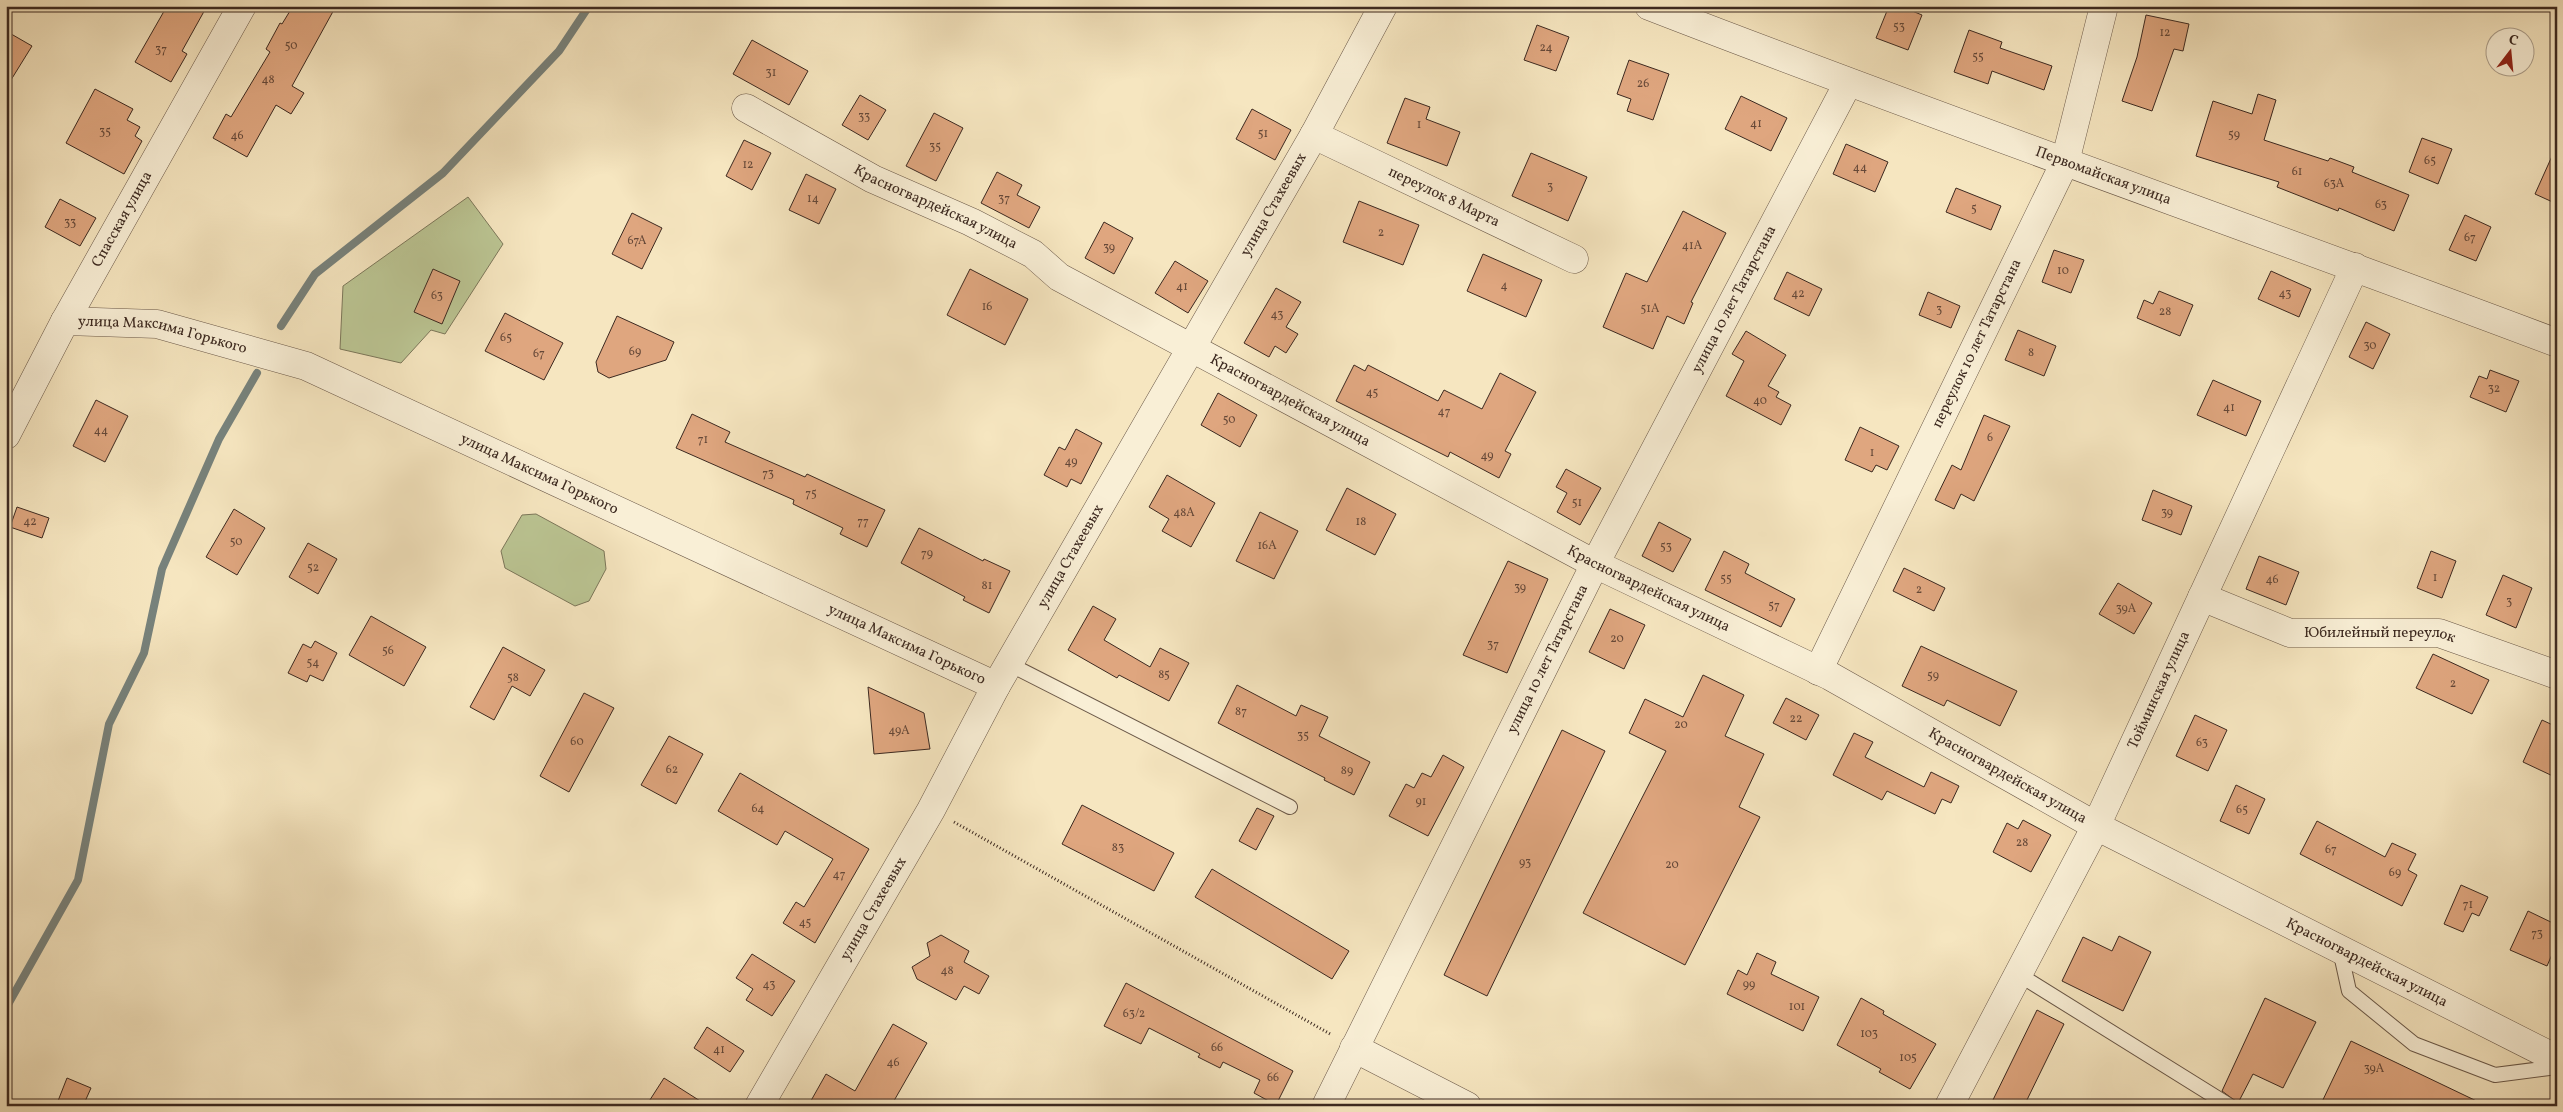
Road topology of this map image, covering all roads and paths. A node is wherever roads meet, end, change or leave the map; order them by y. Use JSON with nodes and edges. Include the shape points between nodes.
{"nodes":[{"id":1,"x":242,"y":6,"type":"edge"},
{"id":2,"x":1383,"y":6,"type":"edge"},
{"id":3,"x":1650,"y":6,"type":"edge"},
{"id":4,"x":2104,"y":6,"type":"edge"},
{"id":5,"x":1848,"y":83,"type":"junction"},
{"id":6,"x":746,"y":108,"type":"dead end"},
{"id":7,"x":1314,"y":135,"type":"junction"},
{"id":8,"x":2065,"y":162,"type":"junction"},
{"id":9,"x":1574,"y":259,"type":"dead end"},
{"id":10,"x":2356,"y":267,"type":"junction"},
{"id":11,"x":65,"y":321,"type":"junction"},
{"id":12,"x":2557,"y":343,"type":"edge"},
{"id":13,"x":1192,"y":349,"type":"junction"},
{"id":14,"x":6,"y":436,"type":"edge"},
{"id":15,"x":1595,"y":564,"type":"junction"},
{"id":16,"x":2202,"y":597,"type":"junction"},
{"id":17,"x":1818,"y":671,"type":"junction"},
{"id":18,"x":1003,"y":675,"type":"junction"},
{"id":19,"x":2557,"y":675,"type":"edge"},
{"id":20,"x":1290,"y":807,"type":"dead end"},
{"id":21,"x":931,"y":810,"type":"junction"},
{"id":22,"x":2096,"y":826,"type":"junction"},
{"id":23,"x":2340,"y":949,"type":"junction"},
{"id":24,"x":2018,"y":974,"type":"junction"},
{"id":25,"x":1354,"y":1048,"type":"junction"},
{"id":26,"x":2557,"y":1059,"type":"edge"},
{"id":27,"x":2557,"y":1067,"type":"edge"},
{"id":28,"x":759,"y":1106,"type":"edge"},
{"id":29,"x":1326,"y":1106,"type":"edge"},
{"id":30,"x":1467,"y":1106,"type":"edge"},
{"id":31,"x":1949,"y":1106,"type":"edge"},
{"id":32,"x":2230,"y":1106,"type":"edge"}],
"edges":[{"from":1,"to":11,"type":"street","name":"Спасская улица"},
{"from":2,"to":7,"type":"street","name":"улица Стахеевых"},
{"from":3,"to":5,"type":"street","name":"Первомайская улица"},
{"from":4,"to":8,"type":"street","name":"переулок 10 лет Татарстана"},
{"from":5,"to":8,"type":"street","name":"Первомайская улица"},
{"from":5,"to":15,"type":"street","name":"улица 10 лет Татарстана"},
{"from":6,"to":13,"type":"street","name":"Красногвардейская улица","via":[[873,179],[971,222],[1033,254],[1059,277]]},
{"from":7,"to":9,"type":"street","name":"переулок 8 Марта"},
{"from":7,"to":13,"type":"street","name":"улица Стахеевых"},
{"from":8,"to":10,"type":"street","name":"Первомайская улица"},
{"from":8,"to":17,"type":"street","name":"переулок 10 лет Татарстана"},
{"from":10,"to":12,"type":"street","name":"Первомайская улица"},
{"from":10,"to":16,"type":"street","name":"Тойминская улица"},
{"from":11,"to":14,"type":"street","name":"Спасская улица"},
{"from":11,"to":18,"type":"street","name":"улица Максима Горького","via":[[157,324],[306,366]]},
{"from":13,"to":15,"type":"street","name":"Красногвардейская улица"},
{"from":13,"to":18,"type":"street","name":"улица Стахеевых"},
{"from":15,"to":17,"type":"street","name":"Красногвардейская улица"},
{"from":15,"to":25,"type":"street","name":"улица 10 лет Татарстана"},
{"from":16,"to":19,"type":"street","name":"Юбилейный переулок","via":[[2290,633],[2439,633]]},
{"from":16,"to":22,"type":"street","name":"Тойминская улица"},
{"from":17,"to":22,"type":"street","name":"Красногвардейская улица"},
{"from":18,"to":20,"type":"lane"},
{"from":18,"to":21,"type":"street","name":"улица Стахеевых"},
{"from":21,"to":25,"type":"path"},
{"from":21,"to":28,"type":"street","name":"улица Стахеевых"},
{"from":22,"to":23,"type":"street","name":"Красногвардейская улица"},
{"from":22,"to":24,"type":"street","name":"Тойминская улица"},
{"from":23,"to":26,"type":"street","name":"Красногвардейская улица"},
{"from":23,"to":27,"type":"lane","via":[[2349,991],[2414,1044],[2495,1075]]},
{"from":24,"to":31,"type":"street","name":"Тойминская улица"},
{"from":24,"to":32,"type":"lane"},
{"from":25,"to":29,"type":"street","name":"улица 10 лет Татарстана"},
{"from":25,"to":30,"type":"street"}]}
